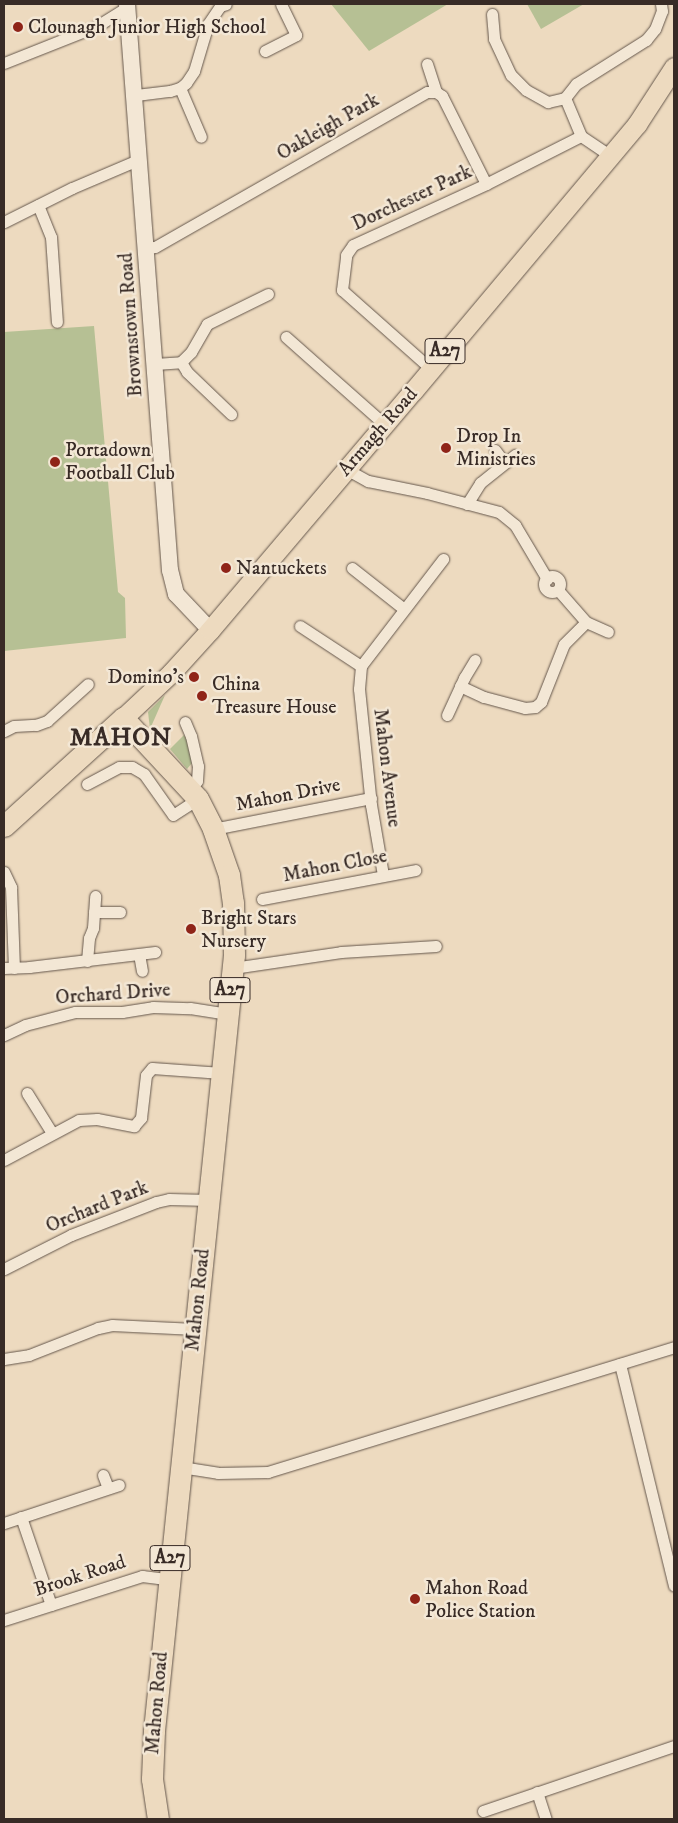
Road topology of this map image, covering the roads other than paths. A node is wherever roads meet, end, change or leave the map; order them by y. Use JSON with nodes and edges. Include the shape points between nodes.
{"nodes":[{"id":1,"x":226,"y":4,"type":"edge"},
{"id":2,"x":281,"y":4,"type":"edge"},
{"id":3,"x":661,"y":4,"type":"edge"},
{"id":4,"x":128,"y":5,"type":"edge"},
{"id":5,"x":492,"y":14,"type":"dead end"},
{"id":6,"x":265,"y":51,"type":"dead end"},
{"id":7,"x":4,"y":63,"type":"edge"},
{"id":8,"x":426,"y":64,"type":"dead end"},
{"id":9,"x":674,"y":67,"type":"edge"},
{"id":10,"x":180,"y":88,"type":"junction"},
{"id":11,"x":436,"y":92,"type":"junction"},
{"id":12,"x":136,"y":95,"type":"junction"},
{"id":13,"x":565,"y":98,"type":"junction"},
{"id":14,"x":581,"y":136,"type":"junction"},
{"id":15,"x":201,"y":137,"type":"dead end"},
{"id":16,"x":611,"y":156,"type":"junction"},
{"id":17,"x":140,"y":159,"type":"junction"},
{"id":18,"x":486,"y":184,"type":"junction"},
{"id":19,"x":38,"y":205,"type":"junction"},
{"id":20,"x":4,"y":222,"type":"edge"},
{"id":21,"x":146,"y":248,"type":"junction"},
{"id":22,"x":268,"y":294,"type":"dead end"},
{"id":23,"x":57,"y":322,"type":"dead end"},
{"id":24,"x":286,"y":338,"type":"dead end"},
{"id":25,"x":181,"y":362,"type":"junction"},
{"id":26,"x":155,"y":364,"type":"junction"},
{"id":27,"x":431,"y":369,"type":"junction"},
{"id":28,"x":231,"y":414,"type":"dead end"},
{"id":29,"x":384,"y":424,"type":"junction"},
{"id":30,"x":496,"y":450,"type":"dead end"},
{"id":31,"x":515,"y":455,"type":"dead end"},
{"id":32,"x":504,"y":462,"type":"junction"},
{"id":33,"x":346,"y":469,"type":"junction"},
{"id":34,"x":467,"y":504,"type":"junction"},
{"id":35,"x":443,"y":559,"type":"dead end"},
{"id":36,"x":352,"y":568,"type":"dead end"},
{"id":37,"x":404,"y":609,"type":"junction"},
{"id":38,"x":586,"y":622,"type":"junction"},
{"id":39,"x":300,"y":626,"type":"dead end"},
{"id":40,"x":210,"y":630,"type":"junction"},
{"id":41,"x":608,"y":632,"type":"dead end"},
{"id":42,"x":476,"y":660,"type":"dead end"},
{"id":43,"x":361,"y":666,"type":"junction"},
{"id":44,"x":88,"y":684,"type":"dead end"},
{"id":45,"x":460,"y":686,"type":"junction"},
{"id":46,"x":447,"y":715,"type":"dead end"},
{"id":47,"x":123,"y":718,"type":"junction"},
{"id":48,"x":186,"y":722,"type":"dead end"},
{"id":49,"x":4,"y":731,"type":"edge"},
{"id":50,"x":87,"y":784,"type":"dead end"},
{"id":51,"x":194,"y":794,"type":"junction"},
{"id":52,"x":371,"y":798,"type":"junction"},
{"id":53,"x":4,"y":826,"type":"edge"},
{"id":54,"x":213,"y":829,"type":"junction"},
{"id":55,"x":415,"y":870,"type":"dead end"},
{"id":56,"x":4,"y":872,"type":"edge"},
{"id":57,"x":383,"y":875,"type":"junction"},
{"id":58,"x":95,"y":896,"type":"dead end"},
{"id":59,"x":262,"y":899,"type":"dead end"},
{"id":60,"x":94,"y":912,"type":"junction"},
{"id":61,"x":120,"y":912,"type":"dead end"},
{"id":62,"x":436,"y":946,"type":"dead end"},
{"id":63,"x":155,"y":952,"type":"dead end"},
{"id":64,"x":139,"y":954,"type":"junction"},
{"id":65,"x":87,"y":961,"type":"junction"},
{"id":66,"x":9,"y":968,"type":"edge"},
{"id":67,"x":233,"y":968,"type":"junction"},
{"id":68,"x":142,"y":971,"type":"dead end"},
{"id":69,"x":227,"y":1014,"type":"junction"},
{"id":70,"x":4,"y":1035,"type":"edge"},
{"id":71,"x":222,"y":1073,"type":"junction"},
{"id":72,"x":27,"y":1093,"type":"dead end"},
{"id":73,"x":52,"y":1133,"type":"junction"},
{"id":74,"x":4,"y":1160,"type":"edge"},
{"id":75,"x":208,"y":1200,"type":"junction"},
{"id":76,"x":4,"y":1268,"type":"edge"},
{"id":77,"x":195,"y":1329,"type":"junction"},
{"id":78,"x":674,"y":1346,"type":"edge"},
{"id":79,"x":4,"y":1359,"type":"edge"},
{"id":80,"x":620,"y":1364,"type":"junction"},
{"id":81,"x":181,"y":1467,"type":"junction"},
{"id":82,"x":103,"y":1476,"type":"dead end"},
{"id":83,"x":21,"y":1518,"type":"junction"},
{"id":84,"x":4,"y":1523,"type":"edge"},
{"id":85,"x":168,"y":1579,"type":"junction"},
{"id":86,"x":674,"y":1585,"type":"edge"},
{"id":87,"x":51,"y":1605,"type":"junction"},
{"id":88,"x":4,"y":1620,"type":"edge"},
{"id":89,"x":674,"y":1746,"type":"edge"},
{"id":90,"x":537,"y":1792,"type":"junction"},
{"id":91,"x":483,"y":1811,"type":"dead end"},
{"id":92,"x":158,"y":1819,"type":"edge"},
{"id":93,"x":546,"y":1819,"type":"edge"}],
"edges":[{"from":1,"to":10,"type":"street","via":[[220,6],[208,24],[194,71]]},
{"from":2,"to":6,"type":"street","via":[[296,35]]},
{"from":3,"to":13,"type":"street","via":[[662,11],[646,40],[576,84]]},
{"from":4,"to":7,"type":"street","via":[[97,26]]},
{"from":4,"to":12,"type":"main road","name":"Brownstown Road"},
{"from":5,"to":13,"type":"street","via":[[494,39],[511,74],[526,90],[548,102]]},
{"from":8,"to":11,"type":"street"},
{"from":9,"to":16,"type":"main road","name":"Armagh Road","number":"A27","via":[[637,124]]},
{"from":10,"to":12,"type":"street"},
{"from":10,"to":15,"type":"street"},
{"from":11,"to":18,"type":"street","via":[[442,96]]},
{"from":11,"to":21,"type":"street","name":"Oakleigh Park","via":[[427,92],[155,247]]},
{"from":12,"to":17,"type":"main road","name":"Brownstown Road"},
{"from":13,"to":14,"type":"street"},
{"from":14,"to":16,"type":"street"},
{"from":14,"to":18,"type":"street","name":"Dorchester Park"},
{"from":16,"to":27,"type":"main road","name":"Armagh Road","number":"A27"},
{"from":17,"to":19,"type":"street"},
{"from":17,"to":21,"type":"main road","name":"Brownstown Road"},
{"from":18,"to":27,"type":"street","name":"Dorchester Park","via":[[353,246],[346,255],[342,290]]},
{"from":19,"to":20,"type":"street"},
{"from":19,"to":23,"type":"street","via":[[51,237]]},
{"from":21,"to":26,"type":"main road","name":"Brownstown Road"},
{"from":22,"to":25,"type":"street","via":[[206,324],[191,352]]},
{"from":24,"to":29,"type":"street"},
{"from":25,"to":26,"type":"street"},
{"from":25,"to":28,"type":"street","via":[[187,372]]},
{"from":26,"to":40,"type":"main road","name":"Brownstown Road","via":[[174,591]]},
{"from":27,"to":29,"type":"main road","name":"Armagh Road","number":"A27"},
{"from":29,"to":33,"type":"main road","name":"Armagh Road","number":"A27"},
{"from":30,"to":32,"type":"street"},
{"from":31,"to":32,"type":"street"},
{"from":32,"to":34,"type":"street","via":[[496,473],[480,484]]},
{"from":33,"to":34,"type":"street","via":[[368,481]]},
{"from":33,"to":40,"type":"main road","name":"Armagh Road","number":"A27"},
{"from":34,"to":38,"type":"street","via":[[499,512],[509,519],[547,579],[547,590],[558,590]]},
{"from":35,"to":37,"type":"street"},
{"from":36,"to":37,"type":"street"},
{"from":37,"to":43,"type":"street"},
{"from":38,"to":41,"type":"street"},
{"from":38,"to":45,"type":"street","via":[[564,644],[541,702],[535,707],[526,708],[484,697]]},
{"from":39,"to":43,"type":"street"},
{"from":40,"to":47,"type":"main road","number":"A27"},
{"from":42,"to":45,"type":"street"},
{"from":43,"to":52,"type":"street","name":"Mahon Avenue","via":[[359,689]]},
{"from":44,"to":49,"type":"street","via":[[47,721],[14,726]]},
{"from":45,"to":46,"type":"street"},
{"from":47,"to":51,"type":"highway","name":"Mahon Road","number":"A27"},
{"from":47,"to":53,"type":"highway","number":"A27"},
{"from":48,"to":51,"type":"street","via":[[198,766]]},
{"from":50,"to":51,"type":"street","via":[[119,767],[132,767],[144,774],[173,815]]},
{"from":51,"to":54,"type":"highway","name":"Mahon Road","number":"A27"},
{"from":52,"to":54,"type":"street","name":"Mahon Drive"},
{"from":52,"to":57,"type":"street","name":"Mahon Avenue"},
{"from":54,"to":67,"type":"highway","name":"Mahon Road","number":"A27","via":[[229,875]]},
{"from":55,"to":57,"type":"street","name":"Mahon Close"},
{"from":56,"to":66,"type":"street","via":[[11,887]]},
{"from":57,"to":59,"type":"street","name":"Mahon Close"},
{"from":58,"to":60,"type":"street"},
{"from":60,"to":61,"type":"street"},
{"from":60,"to":65,"type":"street"},
{"from":62,"to":67,"type":"street","via":[[341,952]]},
{"from":63,"to":64,"type":"street"},
{"from":64,"to":65,"type":"street"},
{"from":64,"to":68,"type":"street"},
{"from":65,"to":66,"type":"street"},
{"from":67,"to":69,"type":"highway","name":"Mahon Road","number":"A27"},
{"from":69,"to":70,"type":"street","name":"Orchard Drive","via":[[190,1008],[75,1012],[25,1025]]},
{"from":69,"to":71,"type":"highway","name":"Mahon Road","number":"A27"},
{"from":71,"to":73,"type":"street","via":[[152,1068],[146,1075],[141,1118],[134,1126],[88,1119]]},
{"from":71,"to":75,"type":"highway","name":"Mahon Road","number":"A27"},
{"from":72,"to":73,"type":"street"},
{"from":73,"to":74,"type":"street"},
{"from":75,"to":76,"type":"street","name":"Orchard Park","via":[[156,1202],[71,1235]]},
{"from":75,"to":77,"type":"highway","name":"Mahon Road","number":"A27"},
{"from":77,"to":79,"type":"street","via":[[112,1325],[29,1355]]},
{"from":77,"to":81,"type":"highway","name":"Mahon Road","number":"A27"},
{"from":78,"to":80,"type":"street"},
{"from":80,"to":81,"type":"street","via":[[268,1472],[218,1473]]},
{"from":80,"to":86,"type":"street"},
{"from":81,"to":85,"type":"highway","name":"Mahon Road","number":"A27"},
{"from":82,"to":83,"type":"street","via":[[113,1486]]},
{"from":83,"to":84,"type":"street"},
{"from":83,"to":87,"type":"street"},
{"from":85,"to":87,"type":"street","name":"Brook Road","via":[[142,1576]]},
{"from":85,"to":92,"type":"highway","name":"Mahon Road","number":"A27","via":[[152,1756]]},
{"from":87,"to":88,"type":"street","name":"Brook Road"},
{"from":89,"to":90,"type":"street"},
{"from":90,"to":91,"type":"street"},
{"from":90,"to":93,"type":"street"}]}
